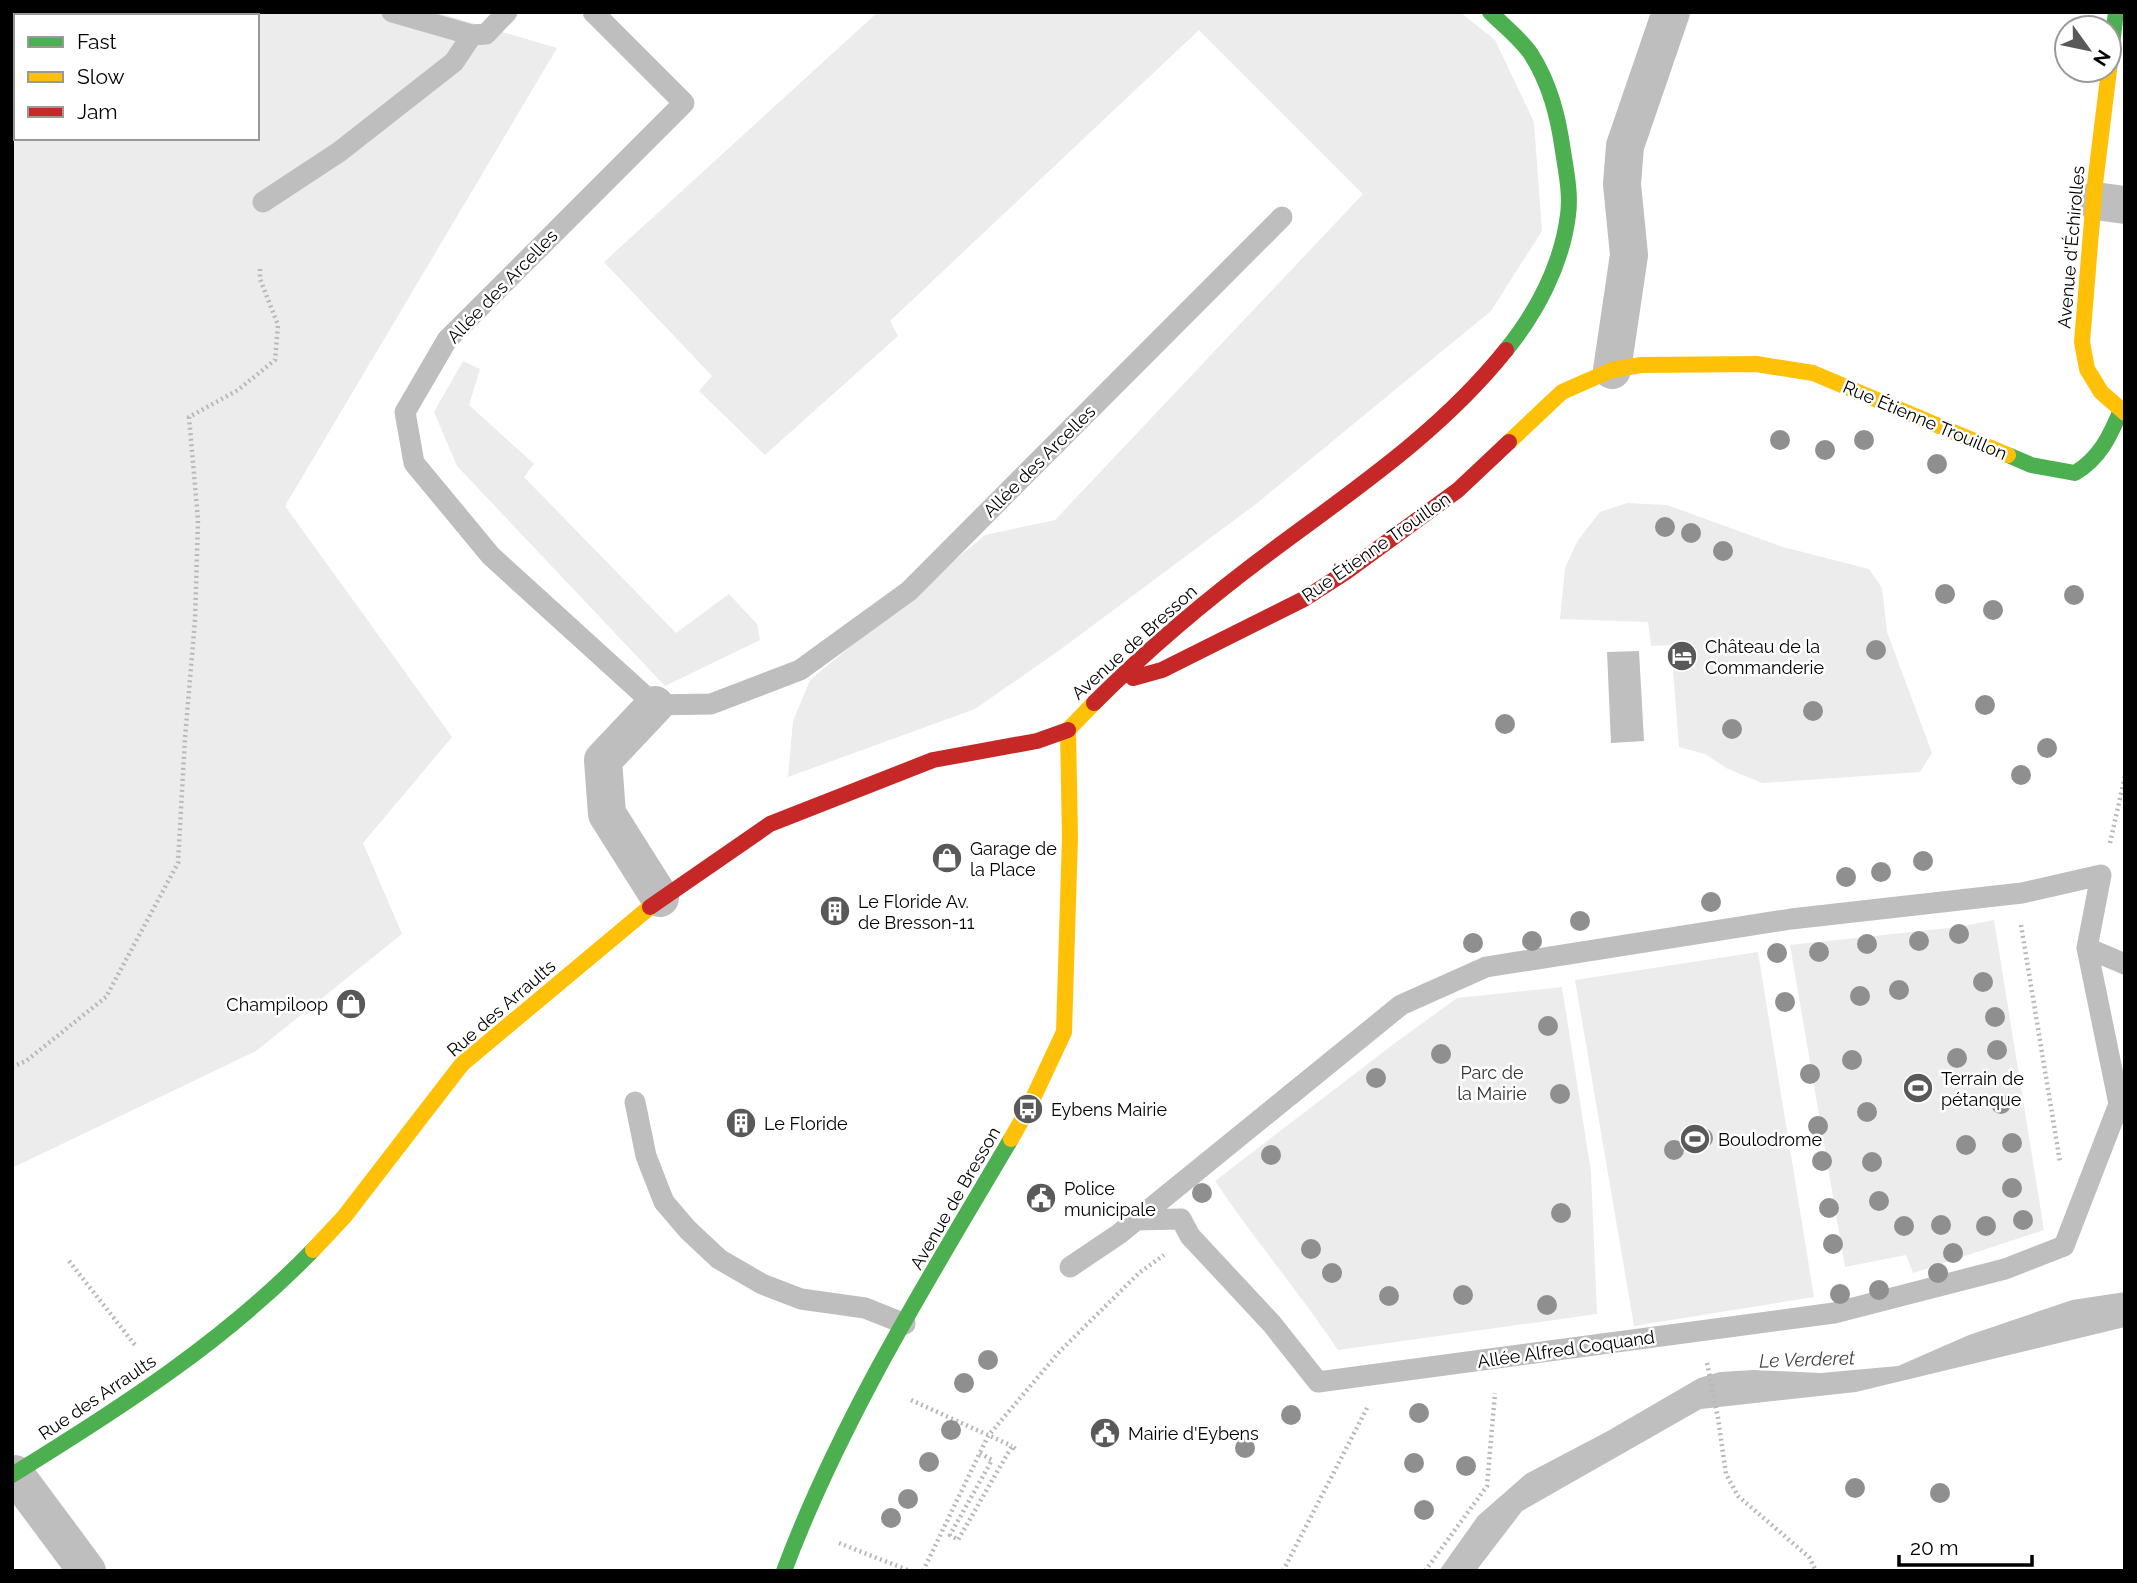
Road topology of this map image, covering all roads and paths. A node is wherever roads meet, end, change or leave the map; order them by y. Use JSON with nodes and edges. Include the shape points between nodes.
{"nodes":[{"id":1,"x":392,"y":12,"type":"edge"},
{"id":2,"x":507,"y":12,"type":"edge"},
{"id":3,"x":593,"y":12,"type":"edge"},
{"id":4,"x":1490,"y":12,"type":"edge"},
{"id":5,"x":1671,"y":12,"type":"edge"},
{"id":6,"x":472,"y":35,"type":"junction"},
{"id":7,"x":2109,"y":84,"type":"edge"},
{"id":8,"x":263,"y":202,"type":"dead end"},
{"id":9,"x":2110,"y":203,"type":"edge"},
{"id":10,"x":1282,"y":217,"type":"dead end"},
{"id":11,"x":260,"y":268,"type":"dead end"},
{"id":12,"x":1612,"y":370,"type":"junction"},
{"id":13,"x":2123,"y":412,"type":"edge"},
{"id":14,"x":1114,"y":682,"type":"junction"},
{"id":15,"x":655,"y":705,"type":"junction"},
{"id":16,"x":1068,"y":730,"type":"junction"},
{"id":17,"x":2125,"y":776,"type":"edge"},
{"id":18,"x":2122,"y":802,"type":"edge"},
{"id":19,"x":2101,"y":875,"type":"junction"},
{"id":20,"x":660,"y":898,"type":"junction"},
{"id":21,"x":2019,"y":915,"type":"dead end"},
{"id":22,"x":2087,"y":948,"type":"junction"},
{"id":23,"x":2125,"y":964,"type":"edge"},
{"id":24,"x":12,"y":1067,"type":"edge"},
{"id":25,"x":635,"y":1102,"type":"dead end"},
{"id":26,"x":2122,"y":1104,"type":"edge"},
{"id":27,"x":2060,"y":1163,"type":"dead end"},
{"id":28,"x":1135,"y":1220,"type":"junction"},
{"id":29,"x":1190,"y":1236,"type":"junction"},
{"id":30,"x":69,"y":1261,"type":"dead end"},
{"id":31,"x":1070,"y":1267,"type":"dead end"},
{"id":32,"x":905,"y":1324,"type":"junction"},
{"id":33,"x":1546,"y":1352,"type":"junction"},
{"id":34,"x":1709,"y":1370,"type":"dead end"},
{"id":35,"x":1385,"y":1373,"type":"junction"},
{"id":36,"x":159,"y":1380,"type":"junction"},
{"id":37,"x":872,"y":1382,"type":"junction"},
{"id":38,"x":988,"y":1436,"type":"junction"},
{"id":39,"x":1012,"y":1446,"type":"junction"},
{"id":40,"x":1018,"y":1451,"type":"dead end"},
{"id":41,"x":980,"y":1453,"type":"junction"},
{"id":42,"x":14,"y":1474,"type":"edge"},
{"id":43,"x":798,"y":1529,"type":"junction"},
{"id":44,"x":88,"y":1571,"type":"edge"},
{"id":45,"x":784,"y":1571,"type":"edge"},
{"id":46,"x":910,"y":1571,"type":"edge"},
{"id":47,"x":923,"y":1571,"type":"edge"},
{"id":48,"x":1283,"y":1571,"type":"edge"},
{"id":49,"x":1425,"y":1571,"type":"edge"},
{"id":50,"x":1816,"y":1571,"type":"edge"}],
"edges":[{"from":1,"to":6,"type":"lane"},
{"from":2,"to":6,"type":"lane","via":[[486,34]]},
{"from":3,"to":15,"type":"lane","name":"Allée des Arcelles","via":[[684,103],[447,340],[405,412],[414,463],[491,556]]},
{"from":4,"to":14,"type":"street","name":"Avenue de Bresson","via":[[1530,52],[1556,112],[1564,165],[1568,215],[1557,261],[1530,321],[1463,401],[1226,585]]},
{"from":5,"to":12,"type":"street","via":[[1625,146],[1622,184],[1629,255]]},
{"from":6,"to":8,"type":"lane","via":[[454,62],[339,152]]},
{"from":7,"to":9,"type":"street","name":"Avenue d'Échirolles"},
{"from":9,"to":13,"type":"street","name":"Avenue d'Échirolles","via":[[2082,342],[2087,369],[2101,392]]},
{"from":10,"to":15,"type":"lane","name":"Allée des Arcelles","via":[[909,592],[800,670],[712,704]]},
{"from":11,"to":24,"type":"path","via":[[278,325],[275,360],[238,390],[189,417],[198,520],[178,863],[106,996],[26,1061]]},
{"from":12,"to":13,"type":"street","name":"Rue Étienne Trouillon","via":[[1641,365],[1756,364],[1813,373],[2031,465],[2076,473],[2092,463]]},
{"from":12,"to":14,"type":"street","name":"Rue Étienne Trouillon","via":[[1562,392],[1458,490],[1304,599],[1162,670]]},
{"from":14,"to":16,"type":"street","name":"Avenue de Bresson"},
{"from":15,"to":20,"type":"street","via":[[603,760],[607,814]]},
{"from":16,"to":20,"type":"street","name":"Rue des Arraults","via":[[1037,741],[933,760],[770,824]]},
{"from":16,"to":32,"type":"street","name":"Avenue de Bresson","via":[[1065,1031],[1028,1109]]},
{"from":17,"to":18,"type":"path"},
{"from":18,"to":19,"type":"path"},
{"from":19,"to":22,"type":"lane"},
{"from":19,"to":28,"type":"lane","via":[[2022,893],[1791,919],[1486,967],[1401,1005]]},
{"from":20,"to":36,"type":"street","name":"Rue des Arraults","via":[[462,1064],[344,1217],[301,1262],[211,1342]]},
{"from":21,"to":27,"type":"path"},
{"from":22,"to":23,"type":"lane"},
{"from":22,"to":26,"type":"lane"},
{"from":25,"to":32,"type":"lane","via":[[646,1156],[664,1202],[719,1259],[762,1284],[801,1299],[865,1308]]},
{"from":26,"to":33,"type":"lane","name":"Allée Alfred Coquand","via":[[2064,1246],[2005,1269],[1834,1312]]},
{"from":28,"to":29,"type":"lane","name":"Allée Alfred Coquand","via":[[1181,1219]]},
{"from":28,"to":31,"type":"lane"},
{"from":29,"to":35,"type":"lane","name":"Allée Alfred Coquand","via":[[1272,1324],[1318,1382]]},
{"from":29,"to":38,"type":"path","via":[[1139,1273],[1085,1326]]},
{"from":30,"to":36,"type":"path"},
{"from":32,"to":37,"type":"street","name":"Avenue de Bresson"},
{"from":33,"to":35,"type":"lane","name":"Allée Alfred Coquand"},
{"from":33,"to":49,"type":"path","via":[[1495,1392],[1487,1486]]},
{"from":34,"to":50,"type":"path","via":[[1726,1474],[1738,1496],[1809,1557]]},
{"from":35,"to":48,"type":"path"},
{"from":36,"to":42,"type":"street","name":"Rue des Arraults"},
{"from":37,"to":38,"type":"path"},
{"from":37,"to":43,"type":"street","name":"Avenue de Bresson"},
{"from":38,"to":39,"type":"path"},
{"from":38,"to":41,"type":"path"},
{"from":39,"to":40,"type":"path"},
{"from":39,"to":41,"type":"path","via":[[958,1540],[950,1535],[992,1460]]},
{"from":41,"to":47,"type":"path"},
{"from":42,"to":44,"type":"street"},
{"from":43,"to":45,"type":"street","name":"Avenue de Bresson"},
{"from":43,"to":46,"type":"path"}]}
